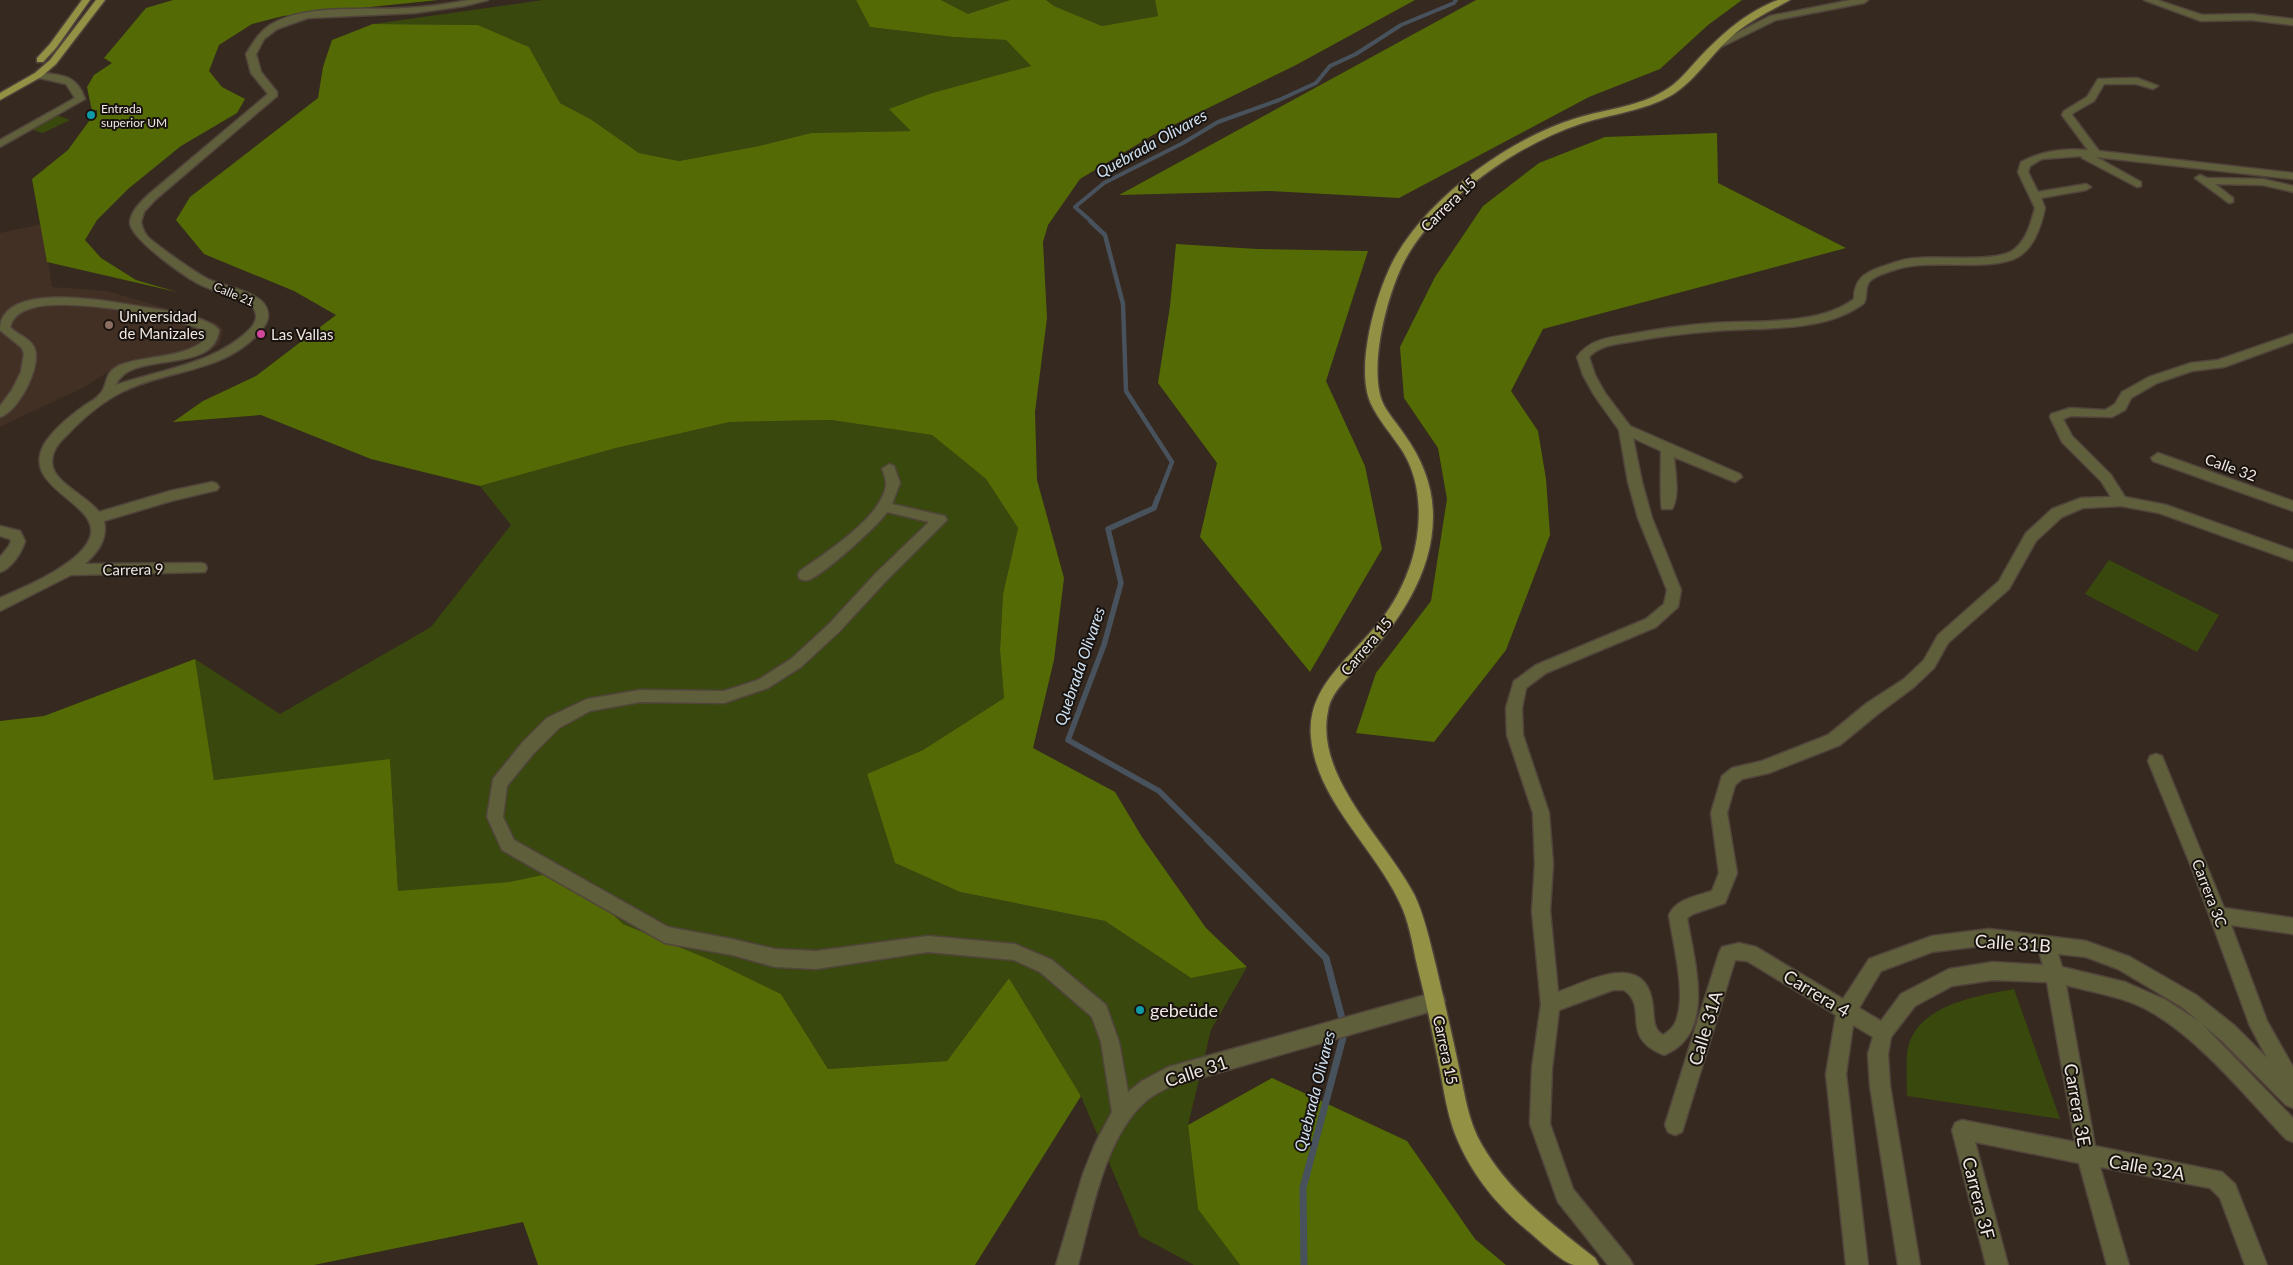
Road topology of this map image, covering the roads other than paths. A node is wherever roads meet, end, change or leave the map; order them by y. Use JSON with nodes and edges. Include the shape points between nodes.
{"nodes":[{"id":1,"x":86,"y":0,"type":"edge"},
{"id":2,"x":102,"y":0,"type":"edge"},
{"id":3,"x":484,"y":0,"type":"edge"},
{"id":4,"x":1786,"y":0,"type":"edge"},
{"id":5,"x":1864,"y":0,"type":"edge"},
{"id":6,"x":2148,"y":0,"type":"edge"},
{"id":7,"x":2293,"y":22,"type":"edge"},
{"id":8,"x":1716,"y":46,"type":"junction"},
{"id":9,"x":38,"y":75,"type":"junction"},
{"id":10,"x":2153,"y":86,"type":"dead end"},
{"id":11,"x":0,"y":88,"type":"edge"},
{"id":12,"x":0,"y":97,"type":"edge"},
{"id":13,"x":0,"y":144,"type":"edge"},
{"id":14,"x":2077,"y":152,"type":"junction"},
{"id":15,"x":2096,"y":154,"type":"junction"},
{"id":16,"x":2183,"y":162,"type":"junction"},
{"id":17,"x":2293,"y":176,"type":"edge"},
{"id":18,"x":2203,"y":181,"type":"junction"},
{"id":19,"x":2137,"y":184,"type":"dead end"},
{"id":20,"x":2086,"y":187,"type":"dead end"},
{"id":21,"x":2293,"y":189,"type":"edge"},
{"id":22,"x":2035,"y":196,"type":"junction"},
{"id":23,"x":2229,"y":200,"type":"dead end"},
{"id":24,"x":2293,"y":338,"type":"edge"},
{"id":25,"x":106,"y":397,"type":"junction"},
{"id":26,"x":0,"y":413,"type":"edge"},
{"id":27,"x":1625,"y":428,"type":"junction"},
{"id":28,"x":1667,"y":449,"type":"junction"},
{"id":29,"x":2158,"y":458,"type":"dead end"},
{"id":30,"x":889,"y":469,"type":"dead end"},
{"id":31,"x":1735,"y":477,"type":"dead end"},
{"id":32,"x":212,"y":487,"type":"dead end"},
{"id":33,"x":2121,"y":501,"type":"junction"},
{"id":34,"x":1667,"y":506,"type":"dead end"},
{"id":35,"x":2293,"y":506,"type":"edge"},
{"id":36,"x":885,"y":507,"type":"junction"},
{"id":37,"x":97,"y":518,"type":"junction"},
{"id":38,"x":0,"y":531,"type":"edge"},
{"id":39,"x":2293,"y":556,"type":"edge"},
{"id":40,"x":0,"y":567,"type":"edge"},
{"id":41,"x":200,"y":568,"type":"dead end"},
{"id":42,"x":67,"y":570,"type":"junction"},
{"id":43,"x":805,"y":575,"type":"dead end"},
{"id":44,"x":0,"y":604,"type":"edge"},
{"id":45,"x":2156,"y":761,"type":"dead end"},
{"id":46,"x":2218,"y":915,"type":"junction"},
{"id":47,"x":2293,"y":926,"type":"edge"},
{"id":48,"x":2046,"y":944,"type":"junction"},
{"id":49,"x":1750,"y":953,"type":"joint"},
{"id":50,"x":2055,"y":974,"type":"junction"},
{"id":51,"x":1436,"y":1001,"type":"junction"},
{"id":52,"x":1550,"y":1004,"type":"junction"},
{"id":53,"x":1846,"y":1011,"type":"junction"},
{"id":54,"x":2259,"y":1026,"type":"junction"},
{"id":55,"x":1883,"y":1033,"type":"junction"},
{"id":56,"x":2228,"y":1033,"type":"junction"},
{"id":57,"x":2293,"y":1086,"type":"edge"},
{"id":58,"x":2293,"y":1098,"type":"edge"},
{"id":59,"x":1122,"y":1114,"type":"junction"},
{"id":60,"x":1674,"y":1125,"type":"dead end"},
{"id":61,"x":1962,"y":1130,"type":"joint"},
{"id":62,"x":2293,"y":1132,"type":"edge"},
{"id":63,"x":2087,"y":1156,"type":"junction"},
{"id":64,"x":1067,"y":1265,"type":"edge"},
{"id":65,"x":1588,"y":1265,"type":"edge"},
{"id":66,"x":1622,"y":1265,"type":"edge"},
{"id":67,"x":1858,"y":1265,"type":"edge"},
{"id":68,"x":1909,"y":1265,"type":"edge"},
{"id":69,"x":1997,"y":1265,"type":"edge"},
{"id":70,"x":2118,"y":1265,"type":"edge"},
{"id":71,"x":2256,"y":1265,"type":"edge"}],
"edges":[{"from":1,"to":11,"type":"main road","via":[[42,59]]},
{"from":2,"to":9,"type":"main road","via":[[68,45]]},
{"from":3,"to":25,"type":"street","name":"Calle 21","via":[[405,11],[316,15],[292,20],[261,37],[251,54],[256,72],[274,94],[152,196],[135,223],[137,232],[145,240],[202,280],[259,303],[261,323],[251,336],[229,352],[131,384]]},
{"from":4,"to":8,"type":"main road","name":"Carrera 15","via":[[1753,13]]},
{"from":5,"to":8,"type":"street","via":[[1773,18]]},
{"from":6,"to":7,"type":"street","via":[[2201,18]]},
{"from":8,"to":51,"type":"main road","name":"Carrera 15","via":[[1680,85],[1658,98],[1557,128],[1534,138],[1483,170],[1429,218],[1401,255],[1381,313],[1370,383],[1375,400],[1415,460],[1426,504],[1424,537],[1417,567],[1391,618],[1327,692],[1319,710],[1318,730],[1320,750],[1330,778],[1409,903]]},
{"from":9,"to":12,"type":"main road"},
{"from":9,"to":13,"type":"street","via":[[73,82],[80,99]]},
{"from":10,"to":15,"type":"street","via":[[2137,81],[2101,81],[2091,99],[2069,111],[2070,122]]},
{"from":14,"to":15,"type":"street"},
{"from":14,"to":19,"type":"street"},
{"from":14,"to":22,"type":"street","via":[[2040,156],[2025,164],[2023,172]]},
{"from":15,"to":16,"type":"street"},
{"from":16,"to":17,"type":"street"},
{"from":16,"to":18,"type":"street"},
{"from":18,"to":21,"type":"street","via":[[2263,182]]},
{"from":18,"to":23,"type":"street"},
{"from":20,"to":22,"type":"street"},
{"from":22,"to":27,"type":"street","via":[[2040,208],[2031,236],[2015,254],[2008,257],[1900,264],[1864,280],[1860,300],[1854,307],[1830,316],[1655,333],[1609,342],[1587,351],[1583,357],[1589,375]]},
{"from":24,"to":33,"type":"street","via":[[2220,364],[2191,367],[2152,380],[2126,395],[2120,407],[2107,414],[2070,412],[2056,417],[2066,439],[2106,478]]},
{"from":25,"to":26,"type":"street","via":[[119,371],[140,362],[200,350],[212,340],[213,330],[198,322],[66,300],[24,307],[9,315],[4,327],[26,344],[31,356],[18,393]]},
{"from":25,"to":37,"type":"street","name":"Calle 21","via":[[62,431],[48,449],[45,459],[52,477]]},
{"from":27,"to":28,"type":"street"},
{"from":27,"to":52,"type":"street","via":[[1645,518],[1674,590],[1671,606],[1651,623],[1541,669],[1525,680],[1516,693],[1514,708],[1515,735],[1541,813],[1544,864],[1541,911]]},
{"from":28,"to":31,"type":"street"},
{"from":28,"to":34,"type":"street"},
{"from":29,"to":35,"type":"street","name":"Calle 32"},
{"from":30,"to":36,"type":"street","via":[[894,479]]},
{"from":32,"to":37,"type":"street"},
{"from":33,"to":39,"type":"street","via":[[2161,508]]},
{"from":33,"to":52,"type":"street","via":[[2081,503],[2057,512],[2031,537],[2004,585],[1943,639],[1929,664],[1909,683],[1834,740],[1763,768],[1738,773],[1728,781],[1719,813],[1728,873],[1719,897],[1687,908],[1678,916],[1689,1008],[1684,1029],[1674,1039],[1664,1046],[1654,1041],[1646,1031],[1644,998],[1627,981],[1613,981]]},
{"from":36,"to":43,"type":"street","via":[[869,524]]},
{"from":36,"to":59,"type":"street","via":[[940,520],[796,663],[763,684],[724,698],[640,696],[587,705],[553,723],[528,748],[499,784],[495,817],[508,844],[665,935],[774,958],[816,960],[928,944],[1015,952],[1046,966],[1099,1011],[1110,1042]]},
{"from":37,"to":42,"type":"street","via":[[99,531],[95,542]]},
{"from":38,"to":40,"type":"street","via":[[15,535],[18,541]]},
{"from":41,"to":42,"type":"street","name":"Carrera 9"},
{"from":42,"to":44,"type":"street"},
{"from":45,"to":46,"type":"street","name":"Carrera 3C"},
{"from":46,"to":47,"type":"street"},
{"from":46,"to":54,"type":"street","name":"Carrera 3C"},
{"from":48,"to":50,"type":"street","name":"Carrera 3E"},
{"from":48,"to":53,"type":"street","name":"Calle 31B","via":[[1989,937],[1932,944],[1875,965]]},
{"from":48,"to":56,"type":"street","name":"Calle 31B","via":[[2086,949],[2124,963],[2189,1001]]},
{"from":49,"to":53,"type":"street","name":"Carrera 4"},
{"from":49,"to":60,"type":"street","name":"Calle 31A","via":[[1739,950],[1728,953]]},
{"from":50,"to":55,"type":"street","name":"Calle 31B","via":[[1993,971],[1949,978],[1908,1000]]},
{"from":50,"to":62,"type":"street","name":"Calle 31B","via":[[2125,991],[2159,1006],[2193,1029]]},
{"from":50,"to":63,"type":"street","name":"Carrera 3E"},
{"from":51,"to":59,"type":"street","name":"Calle 31","via":[[1168,1077],[1138,1095]]},
{"from":51,"to":65,"type":"main road","name":"Carrera 15","via":[[1462,1126],[1484,1168],[1515,1209]]},
{"from":52,"to":66,"type":"street","via":[[1542,1068],[1540,1124],[1565,1194]]},
{"from":53,"to":55,"type":"street","name":"Carrera 4"},
{"from":53,"to":67,"type":"street","name":"Calle 31B","via":[[1836,1074]]},
{"from":54,"to":56,"type":"street","via":[[2243,1035]]},
{"from":54,"to":57,"type":"street","name":"Carrera 3C"},
{"from":55,"to":68,"type":"street","name":"Calle 31B","via":[[1878,1054],[1880,1086]]},
{"from":56,"to":58,"type":"street","name":"Calle 31B"},
{"from":59,"to":64,"type":"street","name":"Calle 31","via":[[1113,1125],[1094,1177]]},
{"from":61,"to":63,"type":"street","name":"Calle 32A"},
{"from":61,"to":69,"type":"street","name":"Carrera 3F"},
{"from":63,"to":70,"type":"street","name":"Carrera 3E"},
{"from":63,"to":71,"type":"street","name":"Calle 32A","via":[[2215,1179],[2228,1191]]}]}
